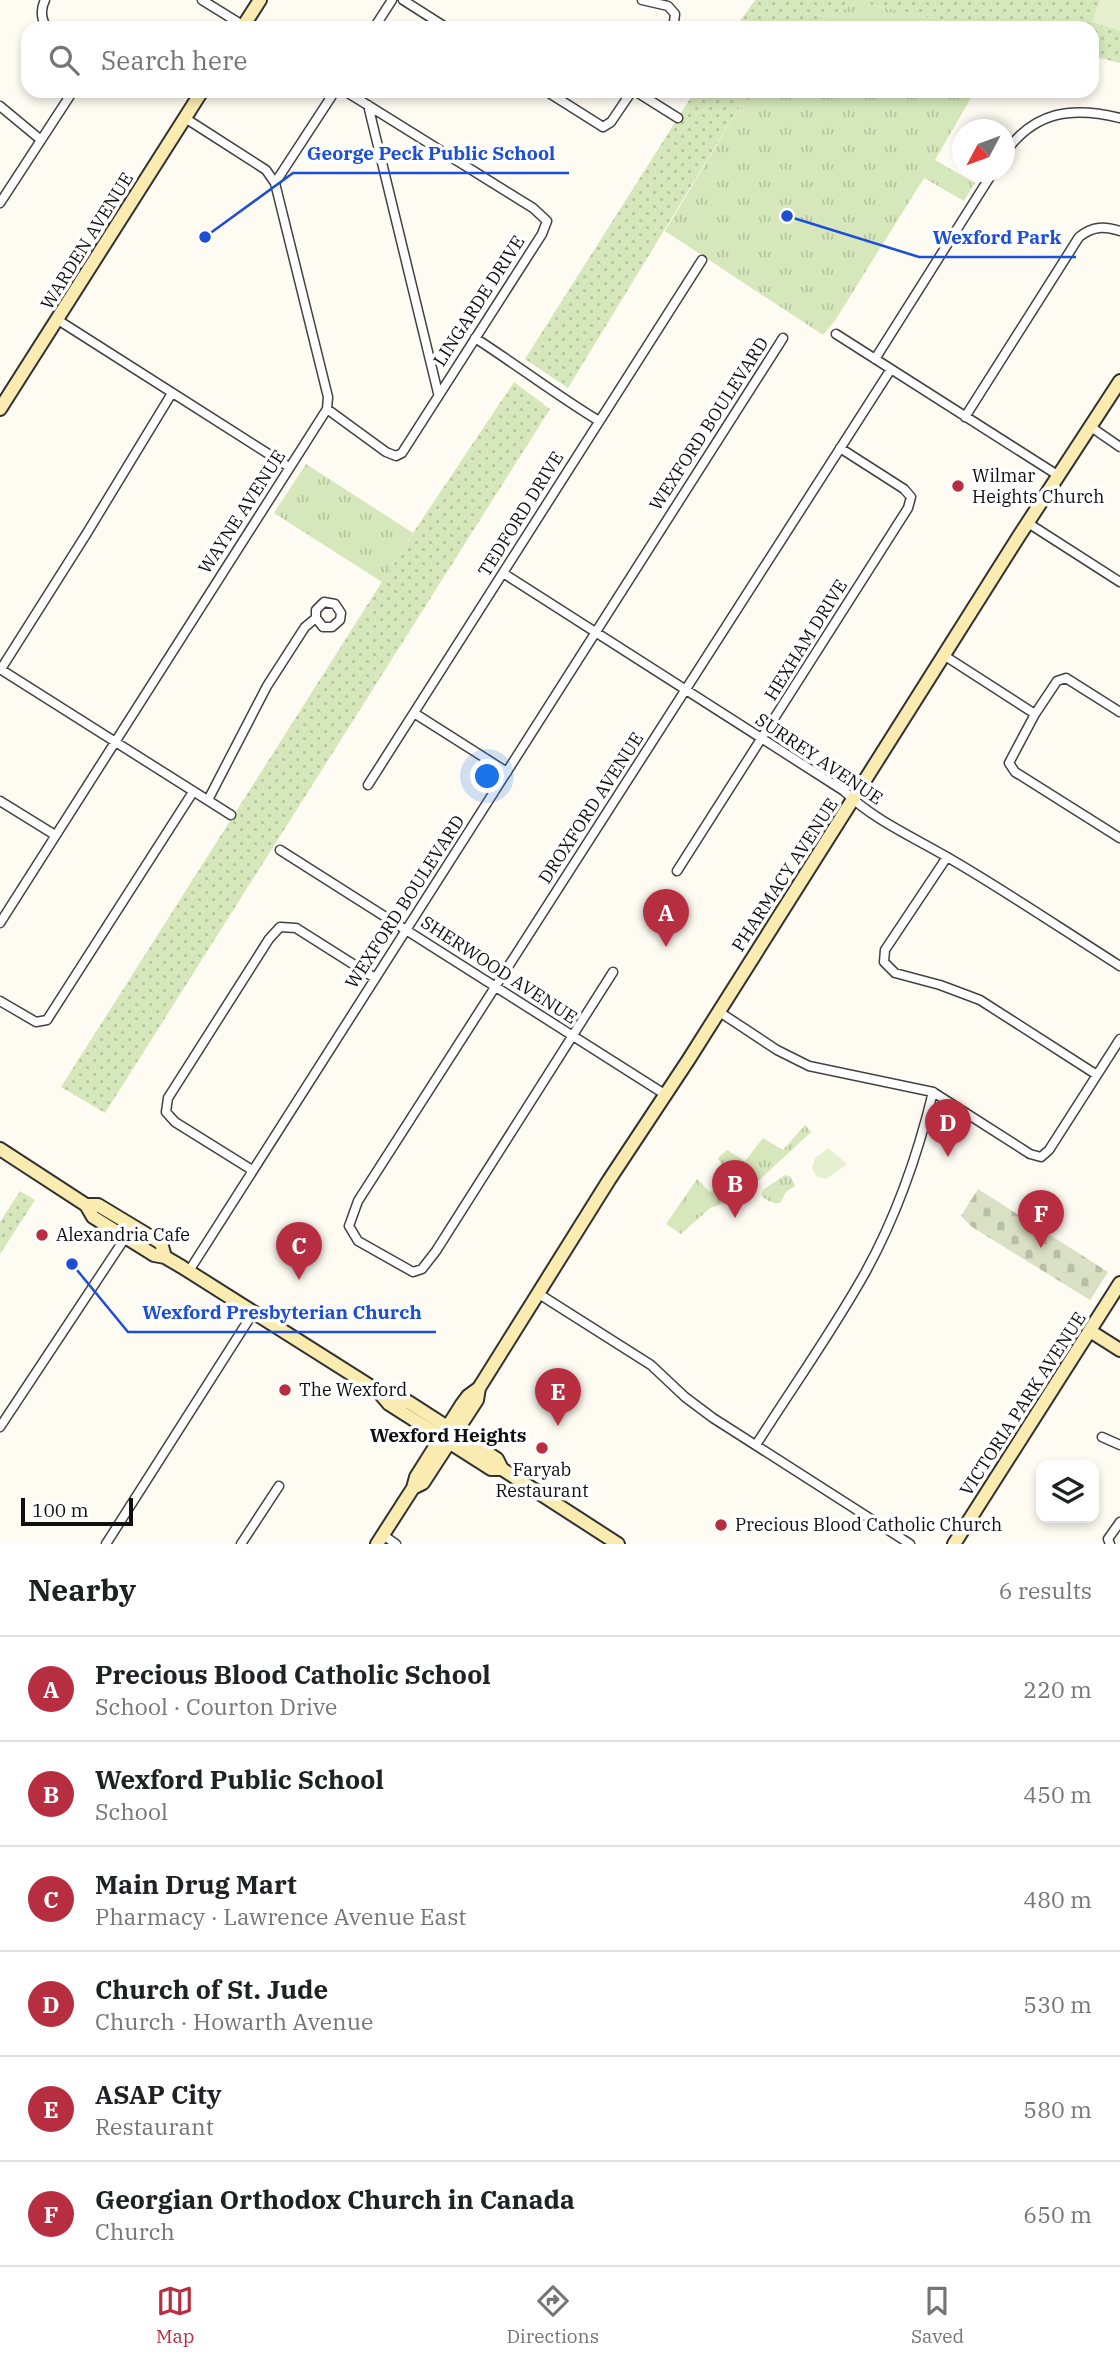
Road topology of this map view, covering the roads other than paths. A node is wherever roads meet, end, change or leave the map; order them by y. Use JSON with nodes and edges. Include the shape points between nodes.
{"nodes":[{"id":1,"x":45,"y":0,"type":"edge"},
{"id":2,"x":202,"y":0,"type":"edge"},
{"id":3,"x":260,"y":0,"type":"edge"},
{"id":4,"x":392,"y":0,"type":"edge"},
{"id":5,"x":402,"y":0,"type":"edge"},
{"id":6,"x":642,"y":0,"type":"edge"},
{"id":7,"x":44,"y":21,"type":"edge"},
{"id":8,"x":234,"y":21,"type":"edge"},
{"id":9,"x":247,"y":21,"type":"edge"},
{"id":10,"x":378,"y":21,"type":"edge"},
{"id":11,"x":436,"y":21,"type":"edge"},
{"id":12,"x":674,"y":21,"type":"edge"},
{"id":13,"x":68,"y":98,"type":"edge"},
{"id":14,"x":198,"y":98,"type":"edge"},
{"id":15,"x":330,"y":98,"type":"edge"},
{"id":16,"x":356,"y":98,"type":"edge"},
{"id":17,"x":557,"y":98,"type":"edge"},
{"id":18,"x":628,"y":98,"type":"edge"},
{"id":19,"x":645,"y":98,"type":"edge"},
{"id":20,"x":368,"y":105,"type":"junction"},
{"id":21,"x":0,"y":106,"type":"edge"},
{"id":22,"x":185,"y":118,"type":"junction"},
{"id":23,"x":678,"y":118,"type":"dead end"},
{"id":24,"x":1120,"y":118,"type":"edge"},
{"id":25,"x":41,"y":140,"type":"junction"},
{"id":26,"x":1015,"y":140,"type":"edge"},
{"id":27,"x":987,"y":182,"type":"edge"},
{"id":28,"x":275,"y":183,"type":"junction"},
{"id":29,"x":0,"y":203,"type":"edge"},
{"id":30,"x":1120,"y":231,"type":"edge"},
{"id":31,"x":702,"y":260,"type":"dead end"},
{"id":32,"x":58,"y":320,"type":"junction"},
{"id":33,"x":836,"y":334,"type":"dead end"},
{"id":34,"x":475,"y":338,"type":"junction"},
{"id":35,"x":783,"y":338,"type":"dead end"},
{"id":36,"x":874,"y":359,"type":"junction"},
{"id":37,"x":891,"y":369,"type":"junction"},
{"id":38,"x":1120,"y":381,"type":"edge"},
{"id":39,"x":172,"y":393,"type":"junction"},
{"id":40,"x":438,"y":393,"type":"junction"},
{"id":41,"x":0,"y":409,"type":"edge"},
{"id":42,"x":327,"y":409,"type":"junction"},
{"id":43,"x":965,"y":416,"type":"junction"},
{"id":44,"x":599,"y":421,"type":"junction"},
{"id":45,"x":1091,"y":427,"type":"junction"},
{"id":46,"x":1120,"y":447,"type":"edge"},
{"id":47,"x":840,"y":448,"type":"junction"},
{"id":48,"x":289,"y":467,"type":"junction"},
{"id":49,"x":1059,"y":476,"type":"junction"},
{"id":50,"x":1028,"y":523,"type":"junction"},
{"id":51,"x":503,"y":573,"type":"junction"},
{"id":52,"x":1120,"y":582,"type":"edge"},
{"id":53,"x":316,"y":618,"type":"dead end"},
{"id":54,"x":596,"y":632,"type":"junction"},
{"id":55,"x":945,"y":656,"type":"junction"},
{"id":56,"x":1,"y":669,"type":"edge"},
{"id":57,"x":686,"y":690,"type":"junction"},
{"id":58,"x":1120,"y":712,"type":"edge"},
{"id":59,"x":414,"y":713,"type":"junction"},
{"id":60,"x":1035,"y":714,"type":"junction"},
{"id":61,"x":762,"y":738,"type":"junction"},
{"id":62,"x":115,"y":742,"type":"junction"},
{"id":63,"x":507,"y":772,"type":"junction"},
{"id":64,"x":368,"y":785,"type":"dead end"},
{"id":65,"x":192,"y":792,"type":"junction"},
{"id":66,"x":208,"y":800,"type":"junction"},
{"id":67,"x":854,"y":800,"type":"junction"},
{"id":68,"x":0,"y":801,"type":"edge"},
{"id":69,"x":231,"y":815,"type":"dead end"},
{"id":70,"x":55,"y":835,"type":"junction"},
{"id":71,"x":1120,"y":838,"type":"edge"},
{"id":72,"x":280,"y":849,"type":"dead end"},
{"id":73,"x":947,"y":857,"type":"junction"},
{"id":74,"x":677,"y":871,"type":"dead end"},
{"id":75,"x":0,"y":923,"type":"edge"},
{"id":76,"x":406,"y":929,"type":"junction"},
{"id":77,"x":1120,"y":966,"type":"edge"},
{"id":78,"x":612,"y":972,"type":"dead end"},
{"id":79,"x":375,"y":978,"type":"junction"},
{"id":80,"x":496,"y":987,"type":"junction"},
{"id":81,"x":0,"y":1001,"type":"edge"},
{"id":82,"x":718,"y":1011,"type":"junction"},
{"id":83,"x":572,"y":1036,"type":"junction"},
{"id":84,"x":1120,"y":1039,"type":"edge"},
{"id":85,"x":1097,"y":1074,"type":"junction"},
{"id":86,"x":933,"y":1092,"type":"junction"},
{"id":87,"x":666,"y":1095,"type":"junction"},
{"id":88,"x":0,"y":1149,"type":"edge"},
{"id":89,"x":252,"y":1170,"type":"junction"},
{"id":90,"x":129,"y":1231,"type":"junction"},
{"id":91,"x":189,"y":1271,"type":"junction"},
{"id":92,"x":1120,"y":1283,"type":"edge"},
{"id":93,"x":539,"y":1294,"type":"junction"},
{"id":94,"x":253,"y":1313,"type":"junction"},
{"id":95,"x":1090,"y":1331,"type":"junction"},
{"id":96,"x":1120,"y":1350,"type":"edge"},
{"id":97,"x":0,"y":1427,"type":"edge"},
{"id":98,"x":448,"y":1435,"type":"junction"},
{"id":99,"x":1102,"y":1437,"type":"dead end"},
{"id":100,"x":756,"y":1445,"type":"junction"},
{"id":101,"x":1120,"y":1445,"type":"edge"},
{"id":102,"x":279,"y":1486,"type":"dead end"},
{"id":103,"x":1120,"y":1522,"type":"edge"},
{"id":104,"x":380,"y":1540,"type":"edge"},
{"id":105,"x":1109,"y":1542,"type":"edge"},
{"id":106,"x":106,"y":1544,"type":"edge"},
{"id":107,"x":242,"y":1544,"type":"edge"},
{"id":108,"x":396,"y":1544,"type":"edge"},
{"id":109,"x":618,"y":1544,"type":"edge"},
{"id":110,"x":910,"y":1544,"type":"edge"},
{"id":111,"x":954,"y":1544,"type":"edge"}],
"edges":[{"from":1,"to":7,"type":"street","via":[[41,7]]},
{"from":2,"to":8,"type":"street"},
{"from":3,"to":9,"type":"main road"},
{"from":4,"to":10,"type":"street"},
{"from":5,"to":11,"type":"street"},
{"from":6,"to":12,"type":"street","via":[[668,6]]},
{"from":13,"to":25,"type":"street"},
{"from":14,"to":22,"type":"main road","name":"WARDEN AVENUE"},
{"from":15,"to":28,"type":"street"},
{"from":16,"to":20,"type":"street","name":"LINGARDE DRIVE"},
{"from":17,"to":18,"type":"street","via":[[603,127]]},
{"from":19,"to":23,"type":"street"},
{"from":20,"to":34,"type":"street","name":"LINGARDE DRIVE","via":[[547,221]]},
{"from":20,"to":40,"type":"street"},
{"from":21,"to":25,"type":"street"},
{"from":22,"to":28,"type":"street","via":[[266,170]]},
{"from":22,"to":32,"type":"main road","name":"WARDEN AVENUE"},
{"from":24,"to":26,"type":"street","via":[[1081,111],[1058,113]]},
{"from":25,"to":29,"type":"street"},
{"from":27,"to":36,"type":"street"},
{"from":28,"to":42,"type":"street","via":[[328,397]]},
{"from":30,"to":43,"type":"street","via":[[1106,226],[1079,237]]},
{"from":31,"to":44,"type":"street","name":"TEDFORD DRIVE"},
{"from":32,"to":39,"type":"street"},
{"from":32,"to":41,"type":"main road","name":"WARDEN AVENUE"},
{"from":33,"to":36,"type":"street"},
{"from":34,"to":40,"type":"street","name":"LINGARDE DRIVE"},
{"from":34,"to":44,"type":"street"},
{"from":35,"to":54,"type":"street","name":"WEXFORD BOULEVARD"},
{"from":36,"to":37,"type":"street"},
{"from":37,"to":43,"type":"street"},
{"from":37,"to":47,"type":"street","name":"DROXFORD AVENUE"},
{"from":38,"to":45,"type":"main road","name":"PHARMACY AVENUE"},
{"from":39,"to":48,"type":"street"},
{"from":39,"to":56,"type":"street"},
{"from":40,"to":42,"type":"street","name":"LINGARDE DRIVE","via":[[396,456]]},
{"from":42,"to":48,"type":"street","name":"WAYNE AVENUE"},
{"from":43,"to":49,"type":"street"},
{"from":44,"to":51,"type":"street","name":"TEDFORD DRIVE"},
{"from":45,"to":46,"type":"street"},
{"from":45,"to":49,"type":"main road","name":"PHARMACY AVENUE"},
{"from":47,"to":57,"type":"street","name":"DROXFORD AVENUE"},
{"from":47,"to":61,"type":"street","name":"HEXHAM DRIVE","via":[[911,497]]},
{"from":48,"to":62,"type":"street","name":"WAYNE AVENUE"},
{"from":49,"to":50,"type":"main road","name":"PHARMACY AVENUE"},
{"from":50,"to":52,"type":"street"},
{"from":50,"to":55,"type":"main road","name":"PHARMACY AVENUE"},
{"from":51,"to":54,"type":"street","name":"SURREY AVENUE"},
{"from":51,"to":59,"type":"street","name":"TEDFORD DRIVE"},
{"from":53,"to":66,"type":"street","via":[[305,626],[267,686]]},
{"from":54,"to":57,"type":"street","name":"SURREY AVENUE"},
{"from":54,"to":63,"type":"street","name":"WEXFORD BOULEVARD"},
{"from":55,"to":60,"type":"street"},
{"from":55,"to":67,"type":"main road","name":"PHARMACY AVENUE"},
{"from":56,"to":62,"type":"street"},
{"from":57,"to":61,"type":"street","name":"SURREY AVENUE"},
{"from":57,"to":80,"type":"street","name":"DROXFORD AVENUE"},
{"from":58,"to":60,"type":"street","via":[[1066,678],[1057,681]]},
{"from":59,"to":63,"type":"street"},
{"from":59,"to":64,"type":"street","name":"TEDFORD DRIVE"},
{"from":60,"to":71,"type":"street","via":[[1009,763],[1015,772]]},
{"from":61,"to":67,"type":"street","name":"SURREY AVENUE"},
{"from":61,"to":74,"type":"street","name":"HEXHAM DRIVE"},
{"from":62,"to":65,"type":"street"},
{"from":62,"to":70,"type":"street","name":"WAYNE AVENUE"},
{"from":63,"to":76,"type":"street","name":"WEXFORD BOULEVARD"},
{"from":65,"to":66,"type":"street"},
{"from":65,"to":81,"type":"street","via":[[47,1020],[36,1022]]},
{"from":66,"to":69,"type":"street"},
{"from":67,"to":73,"type":"street","name":"SURREY AVENUE"},
{"from":67,"to":82,"type":"main road","name":"PHARMACY AVENUE"},
{"from":68,"to":70,"type":"street"},
{"from":70,"to":75,"type":"street","name":"WAYNE AVENUE"},
{"from":72,"to":76,"type":"street","name":"SHERWOOD AVENUE"},
{"from":73,"to":77,"type":"street","name":"SURREY AVENUE"},
{"from":73,"to":85,"type":"street","via":[[885,950],[884,962],[895,973],[980,1000]]},
{"from":76,"to":79,"type":"street","name":"WEXFORD BOULEVARD"},
{"from":76,"to":80,"type":"street","name":"SHERWOOD AVENUE"},
{"from":78,"to":83,"type":"street"},
{"from":79,"to":89,"type":"street","name":"WEXFORD BOULEVARD"},
{"from":79,"to":89,"type":"street","via":[[296,928],[279,927],[269,939],[169,1098],[166,1112]]},
{"from":80,"to":83,"type":"street","name":"SHERWOOD AVENUE"},
{"from":80,"to":83,"type":"street","name":"DROXFORD AVENUE","via":[[358,1201],[349,1226],[358,1241],[414,1272],[422,1269]]},
{"from":82,"to":86,"type":"street","via":[[810,1066]]},
{"from":82,"to":87,"type":"main road","name":"PHARMACY AVENUE"},
{"from":83,"to":87,"type":"street","name":"SHERWOOD AVENUE"},
{"from":84,"to":85,"type":"street"},
{"from":85,"to":86,"type":"street","via":[[1041,1157]]},
{"from":86,"to":100,"type":"street","via":[[906,1180],[866,1271]]},
{"from":87,"to":93,"type":"main road","name":"PHARMACY AVENUE"},
{"from":88,"to":90,"type":"main road","via":[[86,1205],[93,1217]]},
{"from":89,"to":91,"type":"street","name":"WEXFORD BOULEVARD"},
{"from":90,"to":91,"type":"main road","via":[[154,1255]]},
{"from":90,"to":97,"type":"street"},
{"from":91,"to":94,"type":"main road"},
{"from":92,"to":95,"type":"main road","name":"VICTORIA PARK AVENUE"},
{"from":93,"to":98,"type":"main road","name":"PHARMACY AVENUE","via":[[479,1388],[477,1400]]},
{"from":93,"to":100,"type":"street","via":[[651,1365],[713,1419]]},
{"from":94,"to":98,"type":"main road","via":[[379,1391],[389,1404]]},
{"from":94,"to":106,"type":"street"},
{"from":95,"to":96,"type":"main road"},
{"from":95,"to":111,"type":"main road","name":"VICTORIA PARK AVENUE"},
{"from":98,"to":104,"type":"main road","name":"PHARMACY AVENUE","via":[[416,1477]]},
{"from":98,"to":109,"type":"main road","via":[[497,1459],[502,1469]]},
{"from":99,"to":101,"type":"street"},
{"from":100,"to":110,"type":"street"},
{"from":102,"to":107,"type":"street"},
{"from":103,"to":105,"type":"street"},
{"from":104,"to":108,"type":"street"}]}
